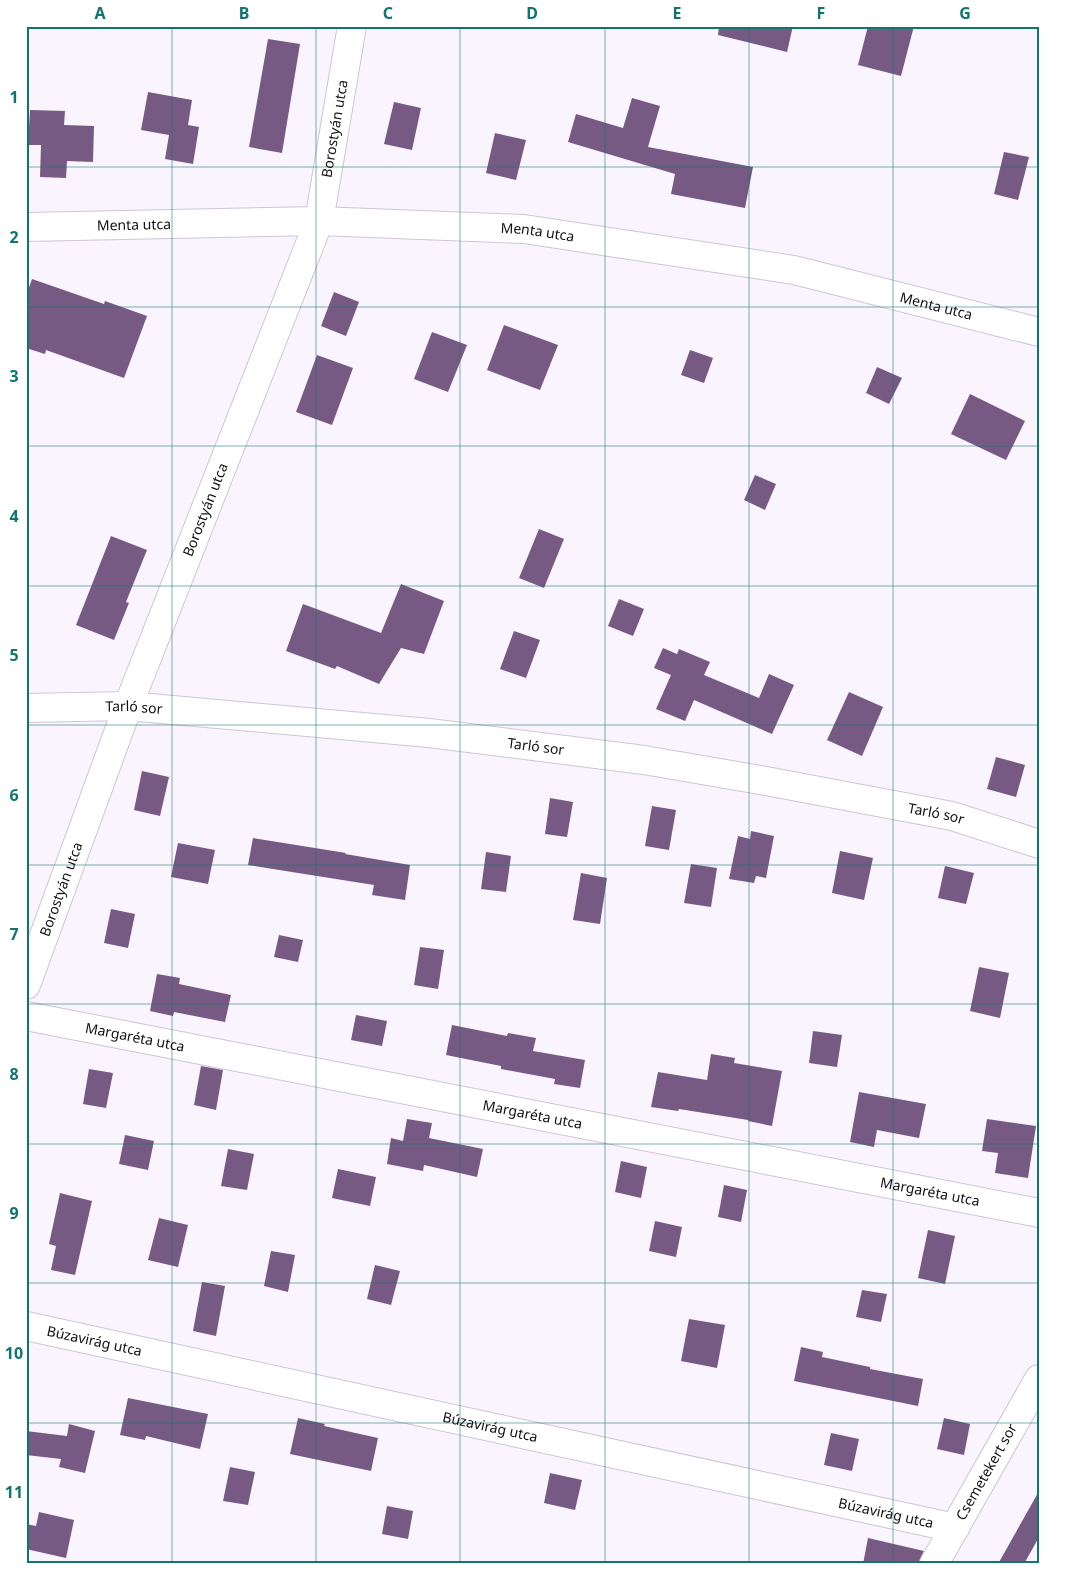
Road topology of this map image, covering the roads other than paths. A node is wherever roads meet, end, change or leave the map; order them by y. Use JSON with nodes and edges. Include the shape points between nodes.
{"nodes":[{"id":1,"x":352,"y":26,"type":"edge"},
{"id":2,"x":319,"y":221,"type":"junction"},
{"id":3,"x":26,"y":227,"type":"edge"},
{"id":4,"x":1039,"y":332,"type":"edge"},
{"id":5,"x":128,"y":706,"type":"junction"},
{"id":6,"x":26,"y":708,"type":"edge"},
{"id":7,"x":1039,"y":844,"type":"edge"},
{"id":8,"x":26,"y":985,"type":"edge"},
{"id":9,"x":26,"y":1016,"type":"edge"},
{"id":10,"x":1039,"y":1213,"type":"edge"},
{"id":11,"x":26,"y":1326,"type":"edge"},
{"id":12,"x":1039,"y":1379,"type":"edge"},
{"id":13,"x":955,"y":1528,"type":"junction"},
{"id":14,"x":934,"y":1564,"type":"edge"}],
"edges":[{"from":1,"to":2,"type":"street","name":"Borostyán utca"},
{"from":2,"to":3,"type":"street","name":"Menta utca"},
{"from":2,"to":4,"type":"street","name":"Menta utca","via":[[524,229],[774,267]]},
{"from":2,"to":5,"type":"street","name":"Borostyán utca"},
{"from":5,"to":6,"type":"street","name":"Tarló sor"},
{"from":5,"to":7,"type":"street","name":"Tarló sor","via":[[429,733],[644,760],[952,816]]},
{"from":5,"to":8,"type":"street","name":"Borostyán utca"},
{"from":9,"to":10,"type":"street","name":"Margaréta utca"},
{"from":11,"to":13,"type":"street","name":"Búzavirág utca"},
{"from":12,"to":13,"type":"street","name":"Csemetekert sor"},
{"from":13,"to":14,"type":"street","name":"Csemetekert sor"}]}
